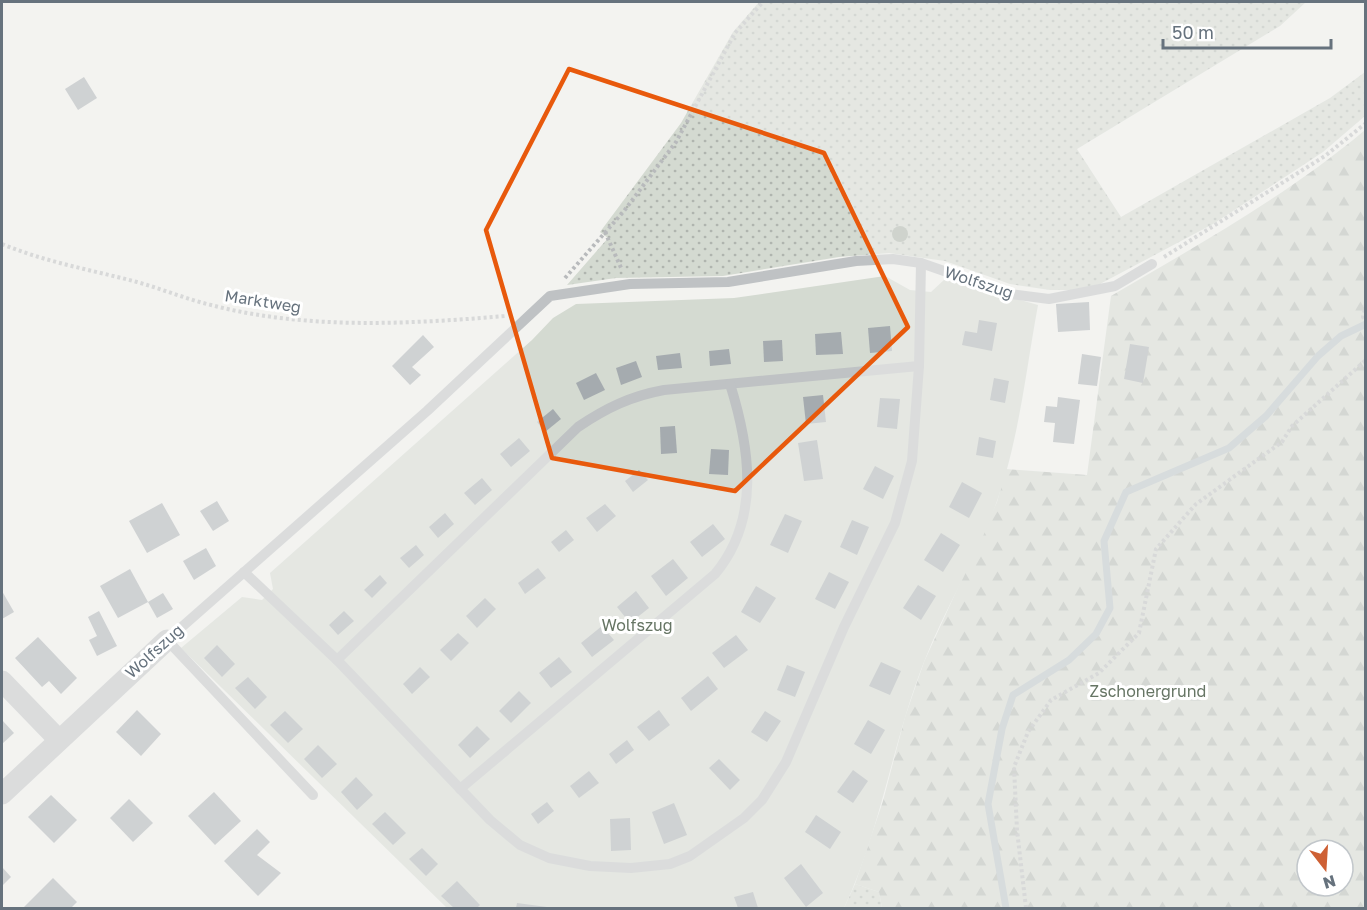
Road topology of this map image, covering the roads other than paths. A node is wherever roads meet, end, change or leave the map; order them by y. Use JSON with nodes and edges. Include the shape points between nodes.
{"nodes":[{"id":1,"x":921,"y":263,"type":"junction"},
{"id":2,"x":1152,"y":264,"type":"road end"},
{"id":3,"x":919,"y":366,"type":"junction"},
{"id":4,"x":730,"y":384,"type":"junction"},
{"id":5,"x":244,"y":572,"type":"junction"},
{"id":6,"x":167,"y":640,"type":"junction"},
{"id":7,"x":337,"y":660,"type":"junction"},
{"id":8,"x":2,"y":681,"type":"edge"},
{"id":9,"x":59,"y":740,"type":"junction"},
{"id":10,"x":460,"y":789,"type":"junction"},
{"id":11,"x":2,"y":794,"type":"edge"},
{"id":12,"x":313,"y":795,"type":"dead end"}],
"edges":[{"from":1,"to":2,"type":"lane","name":"Wolfszug","via":[[1010,294],[1049,299],[1115,286]]},
{"from":1,"to":3,"type":"lane"},
{"from":1,"to":5,"type":"lane","name":"Wolfszug","via":[[856,261],[728,282],[630,284],[550,296],[427,411]]},
{"from":3,"to":4,"type":"lane"},
{"from":3,"to":10,"type":"lane","via":[[912,461],[895,523],[844,627],[786,762],[762,800],[744,818],[690,856],[670,864],[631,868],[590,866],[549,858],[519,845]]},
{"from":4,"to":7,"type":"lane","via":[[635,396],[602,411],[578,428]]},
{"from":4,"to":10,"type":"lane","via":[[746,450],[747,506],[729,557],[715,574]]},
{"from":5,"to":6,"type":"lane","name":"Wolfszug"},
{"from":5,"to":7,"type":"lane"},
{"from":6,"to":9,"type":"street","name":"Wolfszug"},
{"from":6,"to":12,"type":"lane"},
{"from":7,"to":10,"type":"lane"},
{"from":8,"to":9,"type":"street"},
{"from":9,"to":11,"type":"street","name":"Wolfszug"}]}
